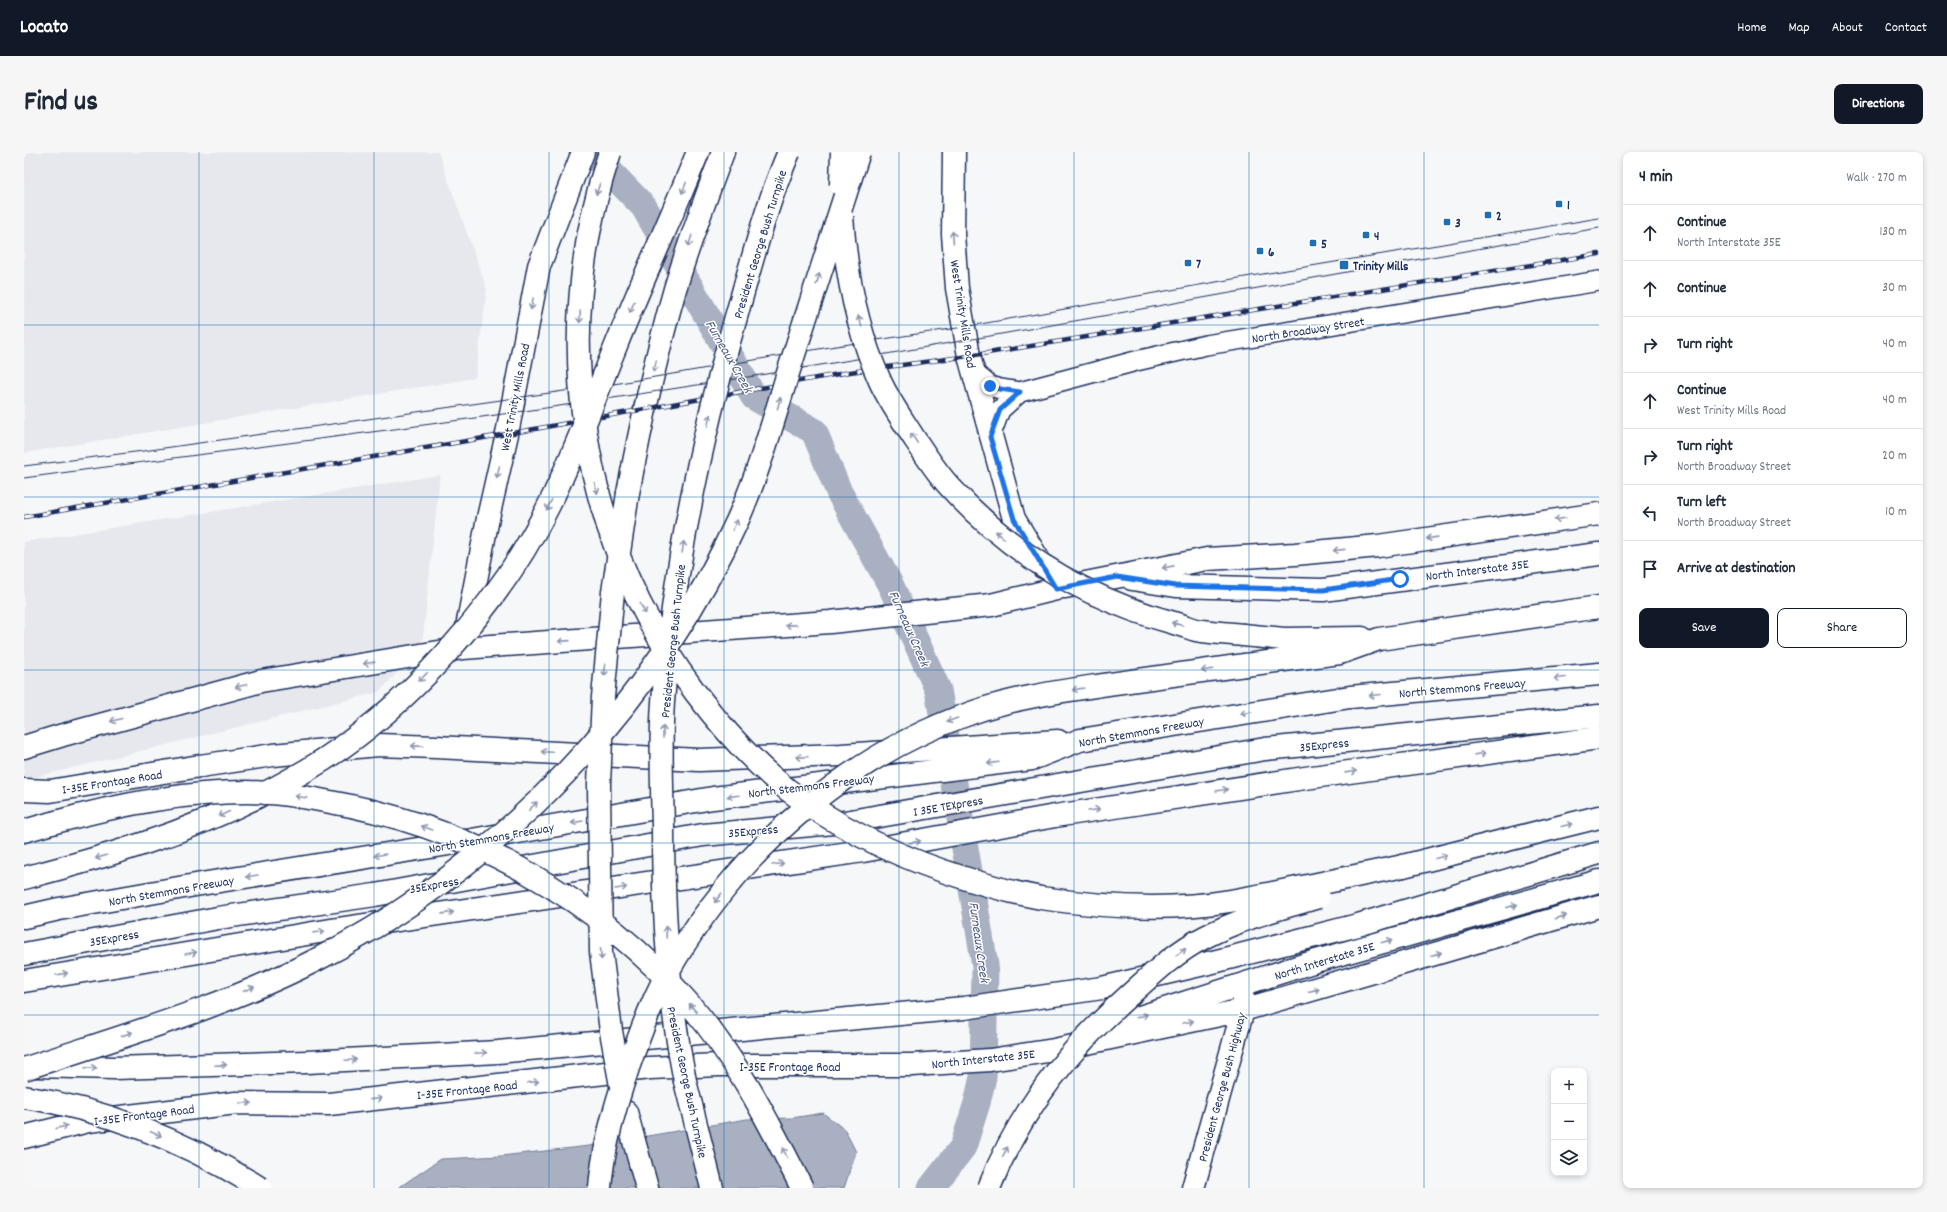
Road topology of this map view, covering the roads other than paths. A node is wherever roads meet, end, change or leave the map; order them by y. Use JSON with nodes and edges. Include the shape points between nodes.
{"nodes":[{"id":1,"x":583,"y":152,"type":"edge"},
{"id":2,"x":610,"y":152,"type":"edge"},
{"id":3,"x":698,"y":152,"type":"edge"},
{"id":4,"x":723,"y":152,"type":"edge"},
{"id":5,"x":789,"y":152,"type":"edge"},
{"id":6,"x":842,"y":152,"type":"edge"},
{"id":7,"x":859,"y":152,"type":"edge"},
{"id":8,"x":954,"y":152,"type":"edge"},
{"id":9,"x":1599,"y":281,"type":"edge"},
{"id":10,"x":973,"y":372,"type":"junction"},
{"id":11,"x":1020,"y":392,"type":"junction"},
{"id":12,"x":990,"y":437,"type":"junction"},
{"id":13,"x":1599,"y":514,"type":"edge"},
{"id":14,"x":1599,"y":554,"type":"edge"},
{"id":15,"x":1117,"y":577,"type":"junction"},
{"id":16,"x":1056,"y":589,"type":"junction"},
{"id":17,"x":1599,"y":607,"type":"edge"},
{"id":18,"x":1379,"y":640,"type":"junction"},
{"id":19,"x":463,"y":648,"type":"junction"},
{"id":20,"x":1599,"y":674,"type":"edge"},
{"id":21,"x":1599,"y":716,"type":"edge"},
{"id":22,"x":1599,"y":738,"type":"edge"},
{"id":23,"x":24,"y":747,"type":"edge"},
{"id":24,"x":1030,"y":751,"type":"junction"},
{"id":25,"x":1050,"y":788,"type":"joint"},
{"id":26,"x":24,"y":790,"type":"edge"},
{"id":27,"x":1599,"y":817,"type":"edge"},
{"id":28,"x":845,"y":822,"type":"joint"},
{"id":29,"x":24,"y":831,"type":"edge"},
{"id":30,"x":1599,"y":852,"type":"edge"},
{"id":31,"x":1403,"y":866,"type":"junction"},
{"id":32,"x":24,"y":878,"type":"edge"},
{"id":33,"x":1599,"y":881,"type":"edge"},
{"id":34,"x":1599,"y":906,"type":"edge"},
{"id":35,"x":24,"y":917,"type":"edge"},
{"id":36,"x":24,"y":954,"type":"edge"},
{"id":37,"x":24,"y":981,"type":"edge"},
{"id":38,"x":1243,"y":984,"type":"junction"},
{"id":39,"x":1243,"y":1010,"type":"junction"},
{"id":40,"x":1054,"y":1050,"type":"junction"},
{"id":41,"x":912,"y":1065,"type":"joint"},
{"id":42,"x":24,"y":1068,"type":"edge"},
{"id":43,"x":24,"y":1097,"type":"edge"},
{"id":44,"x":24,"y":1137,"type":"edge"},
{"id":45,"x":260,"y":1188,"type":"edge"},
{"id":46,"x":600,"y":1188,"type":"edge"},
{"id":47,"x":647,"y":1188,"type":"edge"},
{"id":48,"x":712,"y":1188,"type":"edge"},
{"id":49,"x":802,"y":1188,"type":"edge"},
{"id":50,"x":989,"y":1188,"type":"edge"},
{"id":51,"x":1193,"y":1188,"type":"edge"}],
"edges":[{"from":1,"to":19,"type":"main road","name":"West Trinity Mills Road","one_way":true,"via":[[540,266]]},
{"from":2,"to":31,"type":"main road","one_way":true,"bridge":true,"via":[[586,241],[578,337],[580,392],[592,473],[613,544],[652,627],[675,666],[700,700],[762,768],[788,790],[866,840],[965,879],[1038,897],[1130,906],[1228,902]]},
{"from":3,"to":32,"type":"main road","one_way":true,"bridge":true,"via":[[565,472],[531,538],[496,593],[457,641],[383,714],[308,770],[222,815],[159,839]]},
{"from":4,"to":47,"type":"main road","one_way":true,"bridge":true,"via":[[675,289],[641,428],[613,592],[603,698],[599,784],[601,952],[611,1030],[626,1112]]},
{"from":48,"to":5,"type":"main road","name":"President George Bush Turnpike","one_way":true,"bridge":true,"via":[[685,1081],[671,1003],[663,864],[663,704],[674,598],[691,496],[728,344],[758,240]]},
{"from":18,"to":6,"type":"main road","one_way":true,"bridge":true,"via":[[1341,637],[1284,639],[1196,630],[1152,618],[1101,598],[1044,568],[973,511],[948,486],[894,408],[870,355],[848,274],[840,194]]},
{"from":42,"to":7,"type":"main road","one_way":true,"bridge":true,"via":[[184,1014],[316,960],[408,906],[454,874],[527,812],[565,774],[664,654],[693,607],[740,515],[772,427]]},
{"from":10,"to":8,"type":"main road","name":"West Trinity Mills Road","one_way":true,"via":[[954,250]]},
{"from":9,"to":11,"type":"street","name":"North Broadway Street","via":[[1206,344]]},
{"from":10,"to":11,"type":"street","name":"North Broadway Street","via":[[990,386]]},
{"from":10,"to":12,"type":"main road","name":"West Trinity Mills Road"},
{"from":11,"to":12,"type":"street","name":"North Broadway Street","via":[[1000,410]]},
{"from":12,"to":16,"type":"main road","name":"West Trinity Mills Road","via":[[1014,519]]},
{"from":13,"to":15,"type":"main road","one_way":true,"via":[[1378,546],[1206,559]]},
{"from":14,"to":15,"type":"main road","name":"North Interstate 35E","via":[[1323,590],[1176,586]]},
{"from":15,"to":16,"type":"main road"},
{"from":16,"to":19,"type":"main road","one_way":true,"via":[[991,605],[830,622]]},
{"from":17,"to":18,"type":"main road"},
{"from":18,"to":46,"type":"main road","one_way":true,"bridge":true,"via":[[1340,652],[1086,687],[984,709],[938,725],[906,740],[849,776],[797,815],[761,849],[723,891],[675,959],[647,1020],[618,1098]]},
{"from":19,"to":23,"type":"main road","one_way":true,"via":[[261,681]]},
{"from":20,"to":24,"type":"main road","name":"North Stemmons Freeway","one_way":true,"via":[[1350,697],[1080,740]]},
{"from":21,"to":25,"type":"main road","name":"35Express","via":[[1265,749]]},
{"from":37,"to":22,"type":"main road","one_way":true,"bridge":true,"via":[[331,930],[863,851],[1055,816],[1297,779]]},
{"from":24,"to":26,"type":"main road","name":"I-35E Frontage Road","one_way":true,"bridge":true,"via":[[699,760],[378,746],[273,755],[50,791]]},
{"from":24,"to":35,"type":"main road","name":"North Stemmons Freeway","one_way":true,"via":[[869,778],[713,798],[207,883]]},
{"from":25,"to":28,"type":"main road","name":"I 35E TEXpress"},
{"from":31,"to":27,"type":"main road","one_way":true},
{"from":28,"to":36,"type":"main road","name":"35Express","via":[[703,835],[375,895],[218,918]]},
{"from":49,"to":29,"type":"main road","one_way":true,"bridge":true,"via":[[757,1099],[692,1007],[615,930],[510,862],[402,819],[361,808],[286,794],[249,792],[164,798],[126,804]]},
{"from":42,"to":30,"type":"main road","one_way":true,"via":[[307,1062],[498,1052],[964,1008],[1102,988],[1217,961],[1358,925]]},
{"from":50,"to":31,"type":"main road","one_way":true,"bridge":true,"via":[[1018,1127],[1054,1073],[1073,1050],[1154,972],[1205,937],[1228,927],[1266,912],[1338,891]]},
{"from":38,"to":33,"type":"main road","name":"North Interstate 35E","one_way":true},
{"from":39,"to":34,"type":"main road","name":"North Interstate 35E","one_way":true},
{"from":38,"to":39,"type":"main road","name":"President George Bush Highway"},
{"from":40,"to":38,"type":"main road","name":"North Interstate 35E","one_way":true,"via":[[1137,1018]]},
{"from":40,"to":39,"type":"main road","name":"North Interstate 35E","one_way":true},
{"from":39,"to":51,"type":"main road","name":"President George Bush Highway"},
{"from":40,"to":41,"type":"main road","name":"North Interstate 35E","via":[[990,1060]]},
{"from":44,"to":41,"type":"main road","name":"I-35E Frontage Road","one_way":true,"via":[[88,1120],[236,1103],[329,1104],[650,1068],[719,1065]]},
{"from":43,"to":45,"type":"main road","one_way":true,"bridge":true,"via":[[91,1111],[149,1131],[188,1147]]}]}
